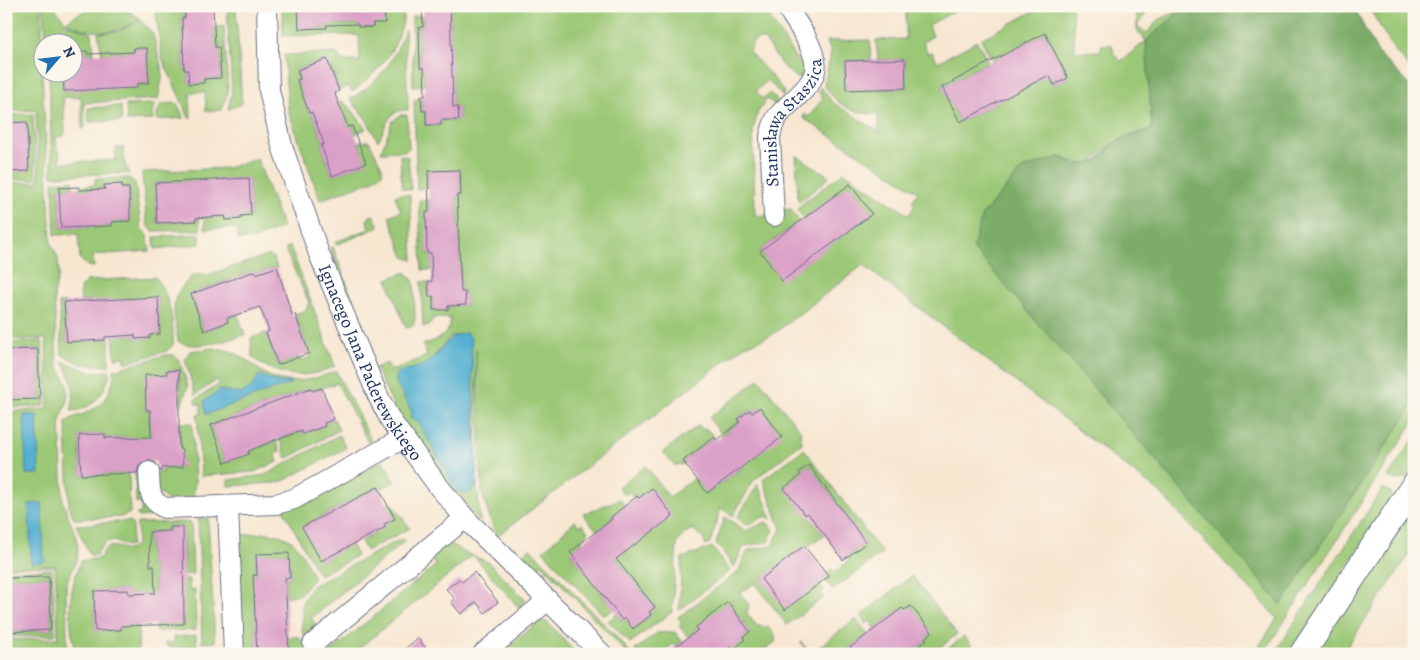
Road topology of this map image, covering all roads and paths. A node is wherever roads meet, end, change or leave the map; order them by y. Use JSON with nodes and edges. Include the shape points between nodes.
{"nodes":[{"id":1,"x":267,"y":6,"type":"edge"},
{"id":2,"x":786,"y":6,"type":"edge"},
{"id":3,"x":774,"y":216,"type":"dead end"},
{"id":4,"x":402,"y":439,"type":"junction"},
{"id":5,"x":149,"y":472,"type":"dead end"},
{"id":6,"x":1414,"y":486,"type":"edge"},
{"id":7,"x":228,"y":506,"type":"junction"},
{"id":8,"x":465,"y":518,"type":"junction"},
{"id":9,"x":548,"y":600,"type":"junction"},
{"id":10,"x":312,"y":644,"type":"dead end"},
{"id":11,"x":234,"y":654,"type":"edge"},
{"id":12,"x":483,"y":654,"type":"edge"},
{"id":13,"x":602,"y":654,"type":"edge"},
{"id":14,"x":1302,"y":654,"type":"edge"}],
"edges":[{"from":1,"to":4,"type":"street","name":"Ignacego Jana Paderewskiego","via":[[269,90],[288,164],[303,211],[363,360]]},
{"from":2,"to":3,"type":"street","name":"Stanisława Staszica","via":[[811,48],[816,63],[809,84],[772,125]]},
{"from":4,"to":7,"type":"street","via":[[294,499],[276,504]]},
{"from":4,"to":8,"type":"street","name":"Ignacego Jana Paderewskiego"},
{"from":5,"to":7,"type":"street","via":[[150,496],[165,508]]},
{"from":6,"to":14,"type":"main road"},
{"from":7,"to":11,"type":"street"},
{"from":8,"to":9,"type":"street","name":"Ignacego Jana Paderewskiego"},
{"from":8,"to":10,"type":"street"},
{"from":9,"to":12,"type":"street"},
{"from":9,"to":13,"type":"street","name":"Ignacego Jana Paderewskiego"}]}
